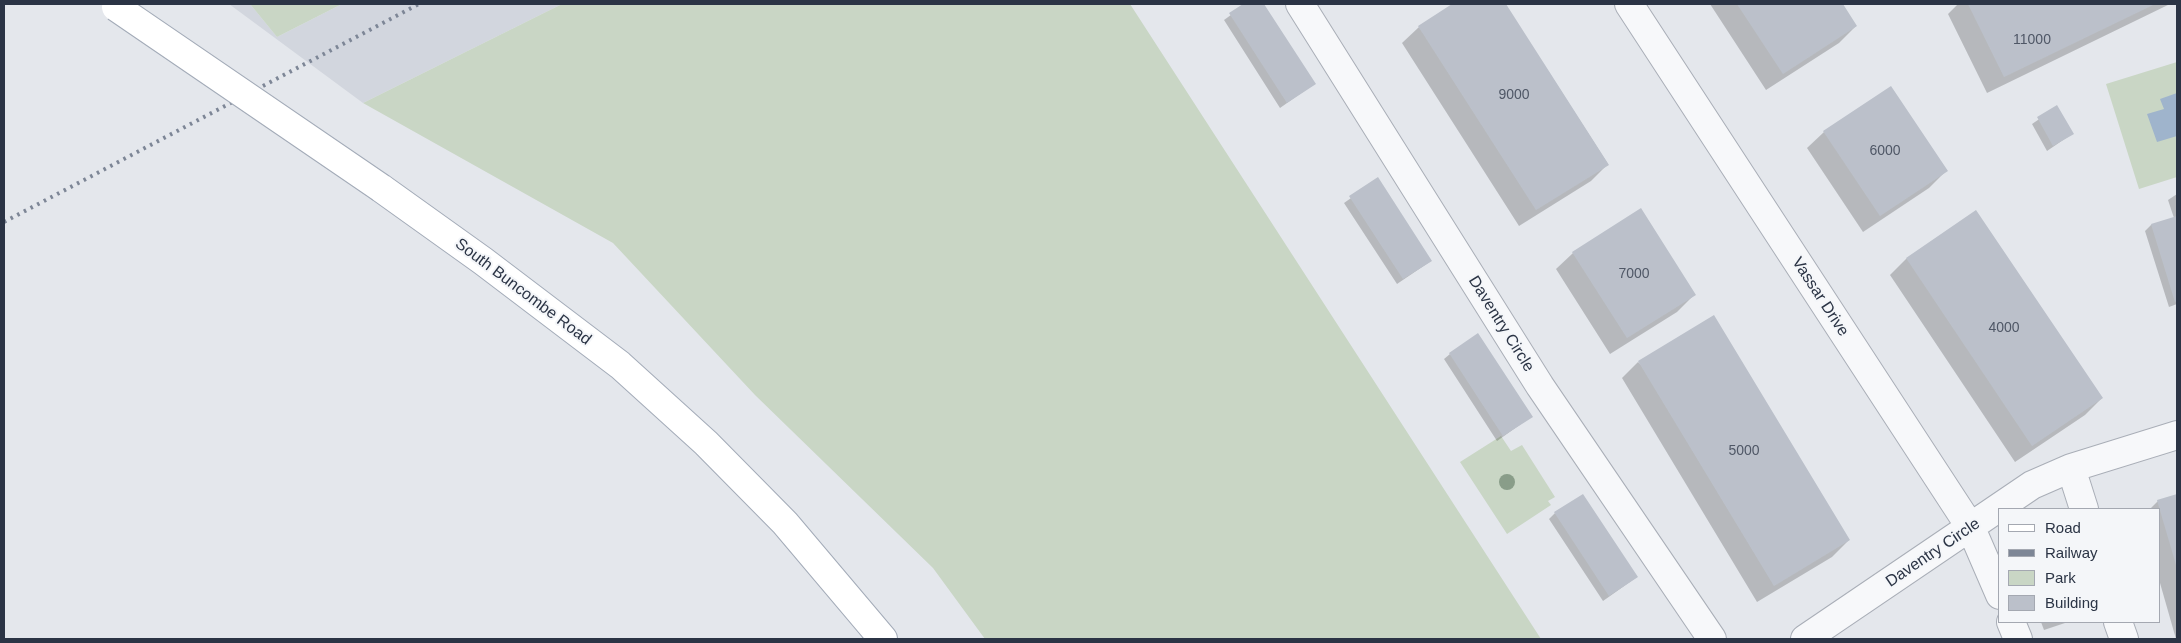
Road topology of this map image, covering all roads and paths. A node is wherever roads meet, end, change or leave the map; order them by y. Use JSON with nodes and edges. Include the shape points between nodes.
{"nodes":[{"id":1,"x":1300,"y":4,"type":"edge"},
{"id":2,"x":1629,"y":4,"type":"edge"},
{"id":3,"x":114,"y":5,"type":"edge"},
{"id":4,"x":2177,"y":435,"type":"edge"},
{"id":5,"x":2071,"y":468,"type":"junction"},
{"id":6,"x":1999,"y":508,"type":"edge"},
{"id":7,"x":2084,"y":508,"type":"edge"},
{"id":8,"x":1998,"y":509,"type":"edge"},
{"id":9,"x":1970,"y":528,"type":"junction"},
{"id":10,"x":1998,"y":591,"type":"edge"},
{"id":11,"x":2011,"y":623,"type":"edge"},
{"id":12,"x":2118,"y":623,"type":"edge"},
{"id":13,"x":883,"y":639,"type":"edge"},
{"id":14,"x":1712,"y":639,"type":"edge"},
{"id":15,"x":1805,"y":639,"type":"edge"},
{"id":16,"x":2018,"y":639,"type":"edge"},
{"id":17,"x":2124,"y":639,"type":"edge"}],
"edges":[{"from":1,"to":14,"type":"lane","name":"Daventry Circle","via":[[1540,386]]},
{"from":2,"to":9,"type":"lane","name":"Vassar Drive"},
{"from":3,"to":13,"type":"main road","name":"South Buncombe Road","bridge":true,"via":[[381,188],[620,365],[706,443],[785,524]]},
{"from":4,"to":5,"type":"lane","name":"Daventry Circle"},
{"from":5,"to":6,"type":"lane","name":"Daventry Circle","via":[[2032,485]]},
{"from":5,"to":7,"type":"lane"},
{"from":8,"to":9,"type":"lane","name":"Daventry Circle"},
{"from":9,"to":10,"type":"lane","name":"Vassar Drive"},
{"from":9,"to":15,"type":"lane","name":"Daventry Circle"},
{"from":11,"to":16,"type":"lane"},
{"from":12,"to":17,"type":"lane"}]}
